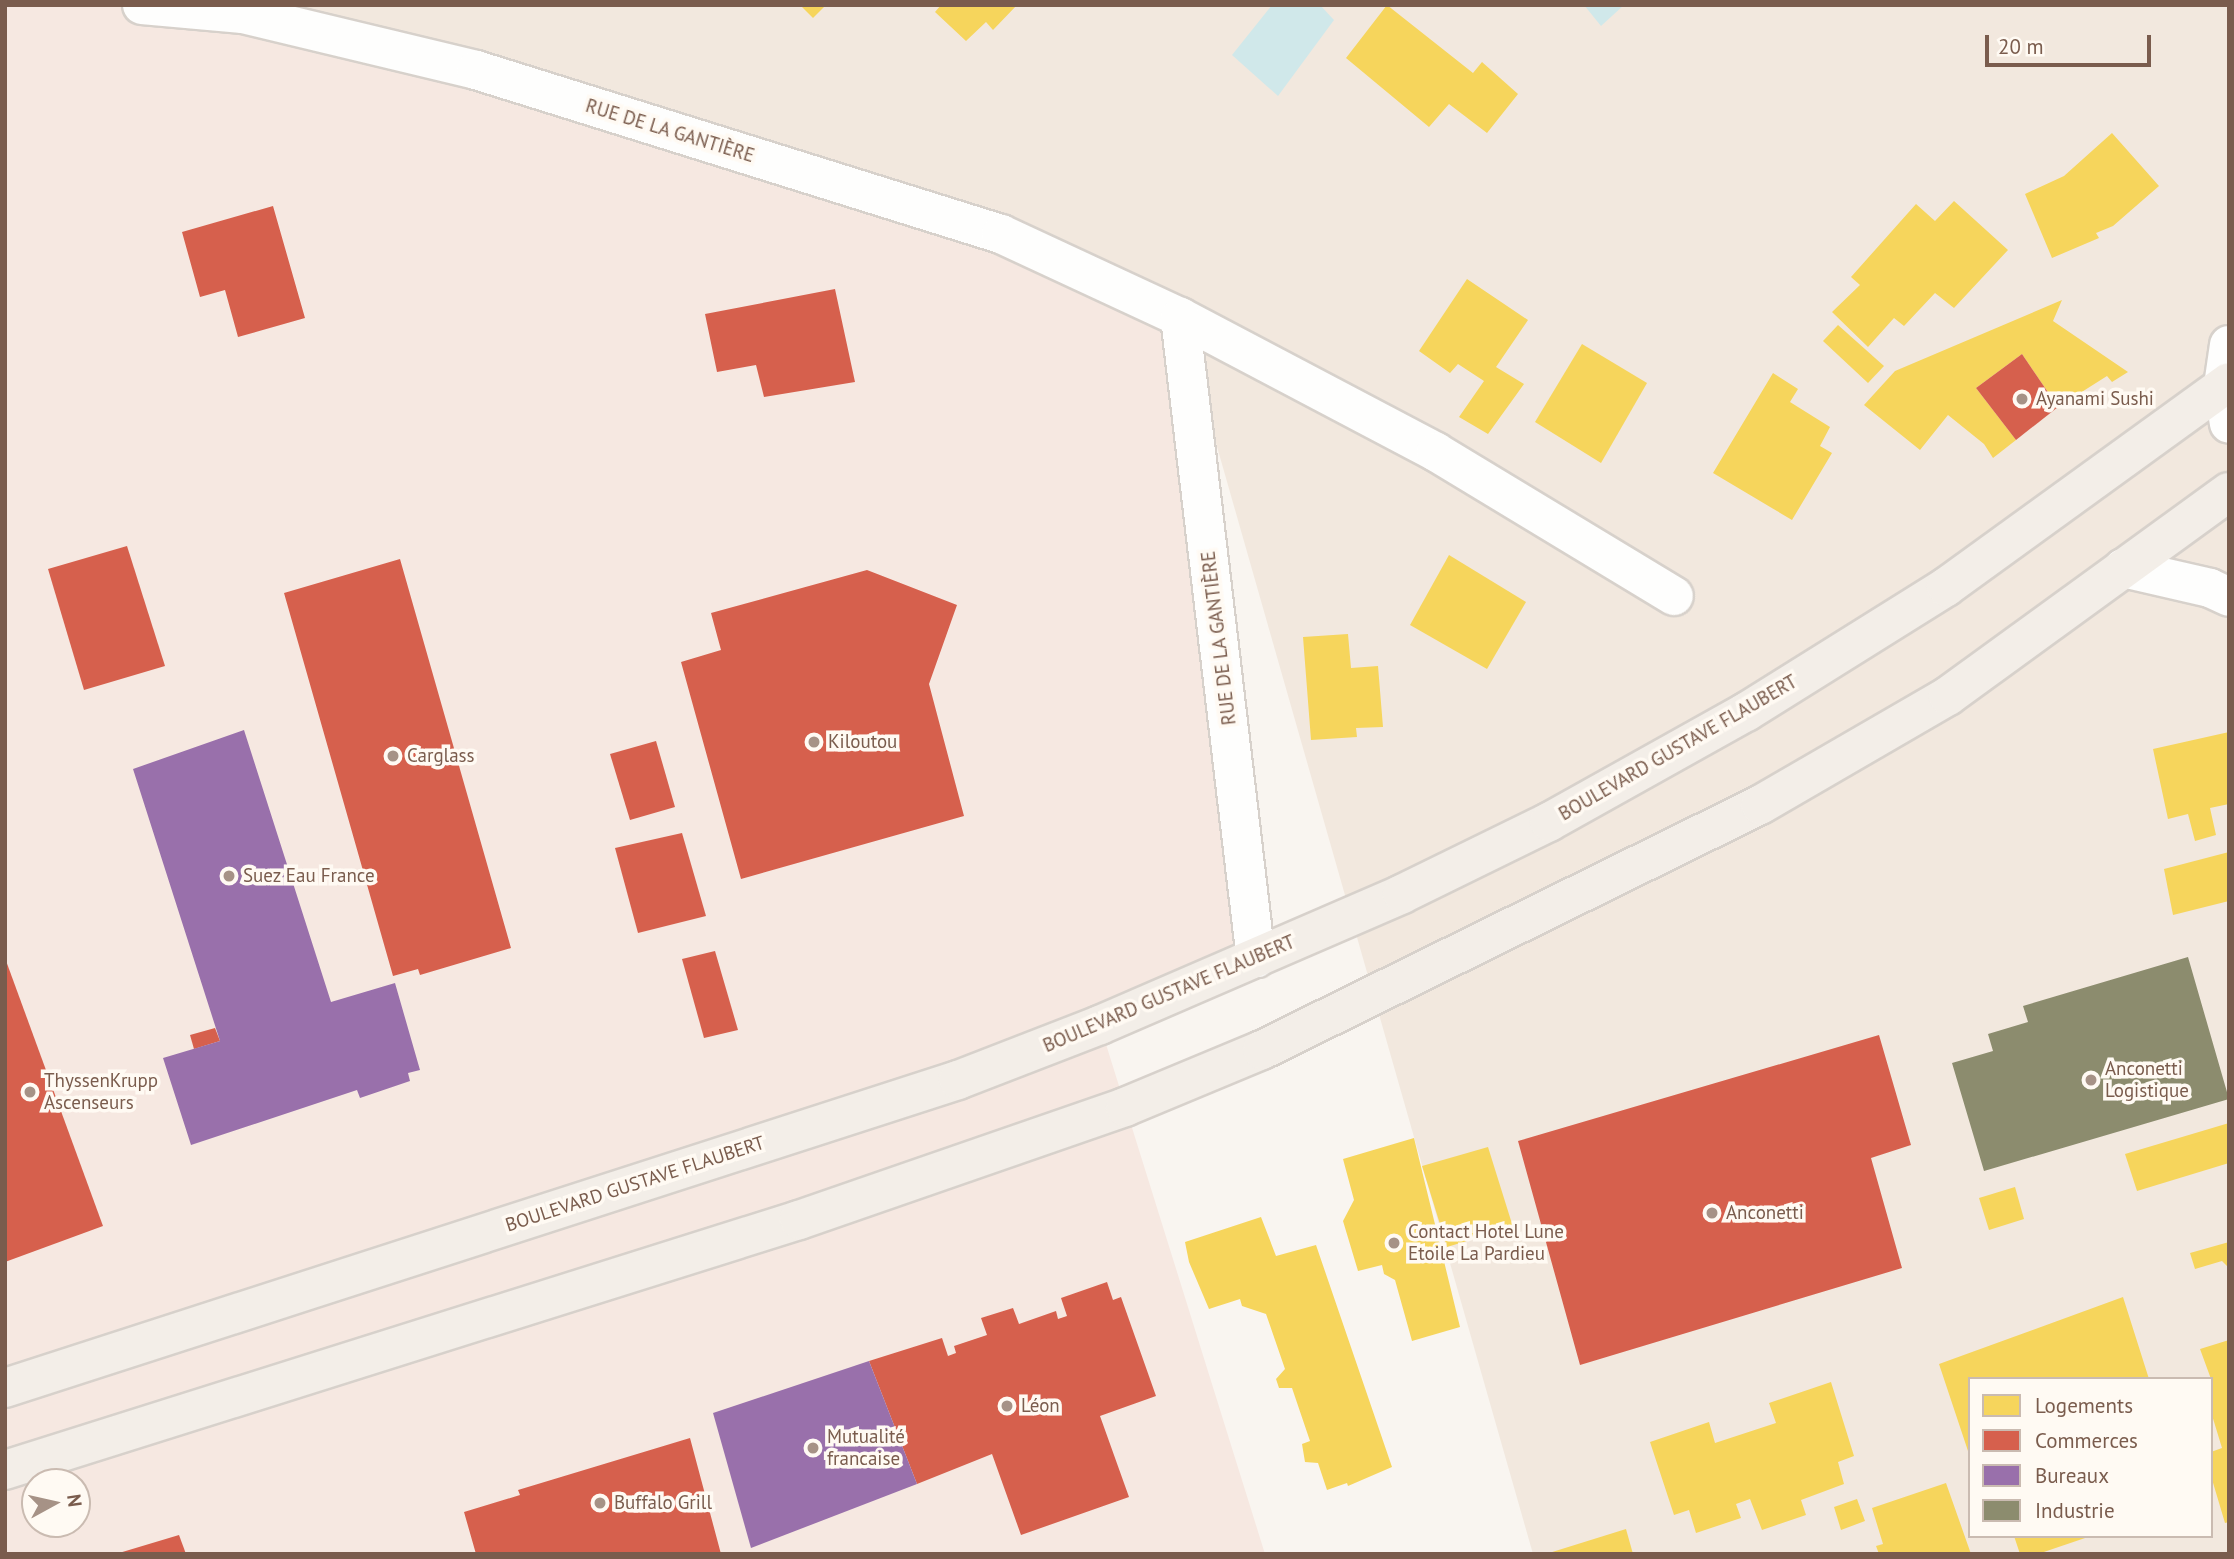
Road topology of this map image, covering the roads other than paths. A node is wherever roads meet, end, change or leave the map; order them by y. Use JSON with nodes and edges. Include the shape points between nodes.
{"nodes":[{"id":1,"x":142,"y":5,"type":"edge"},
{"id":2,"x":1180,"y":317,"type":"junction"},
{"id":3,"x":2229,"y":345,"type":"edge"},
{"id":4,"x":2226,"y":384,"type":"edge"},
{"id":5,"x":2229,"y":424,"type":"edge"},
{"id":6,"x":2229,"y":492,"type":"edge"},
{"id":7,"x":2123,"y":568,"type":"junction"},
{"id":8,"x":1674,"y":596,"type":"dead end"},
{"id":9,"x":2229,"y":597,"type":"edge"},
{"id":10,"x":1256,"y":959,"type":"junction"},
{"id":11,"x":5,"y":1388,"type":"edge"},
{"id":12,"x":5,"y":1470,"type":"edge"}],
"edges":[{"from":1,"to":2,"type":"street","name":"RUE DE LA GANTIÈRE","via":[[243,14],[476,70],[1001,234]]},
{"from":2,"to":8,"type":"street","name":"RUE DE LA GANTIÈRE","via":[[1436,452]]},
{"from":2,"to":10,"type":"street","name":"RUE DE LA GANTIÈRE"},
{"from":3,"to":4,"type":"street"},
{"from":4,"to":5,"type":"street"},
{"from":4,"to":10,"type":"main road","name":"BOULEVARD GUSTAVE FLAUBERT","via":[[1946,587],[1746,712],[1549,822]]},
{"from":6,"to":7,"type":"main road"},
{"from":7,"to":9,"type":"street","via":[[2210,588]]},
{"from":7,"to":12,"type":"main road","via":[[1948,696],[1760,805],[1262,1050],[1115,1111],[772,1229]]},
{"from":10,"to":11,"type":"main road","name":"BOULEVARD GUSTAVE FLAUBERT","via":[[958,1080]]}]}
